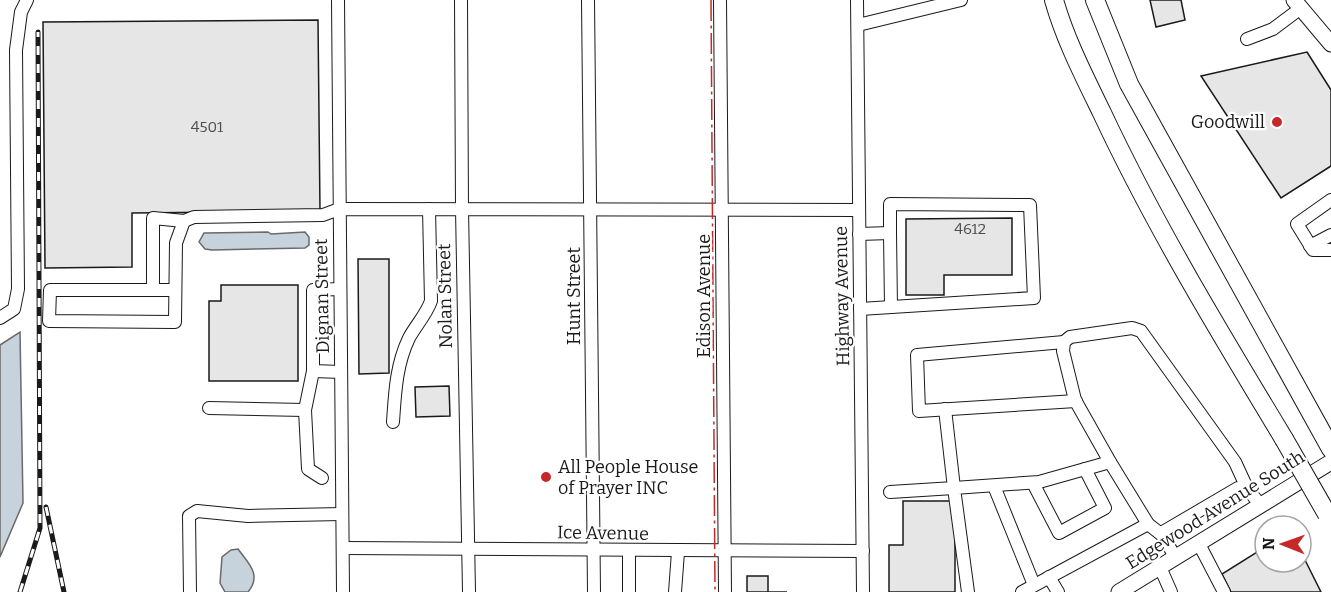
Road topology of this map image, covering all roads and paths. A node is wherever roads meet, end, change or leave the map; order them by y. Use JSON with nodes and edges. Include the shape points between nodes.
{"nodes":[{"id":1,"x":27,"y":0,"type":"edge"},
{"id":2,"x":338,"y":0,"type":"edge"},
{"id":3,"x":461,"y":0,"type":"edge"},
{"id":4,"x":588,"y":0,"type":"edge"},
{"id":5,"x":720,"y":0,"type":"edge"},
{"id":6,"x":857,"y":0,"type":"edge"},
{"id":7,"x":961,"y":0,"type":"edge"},
{"id":8,"x":1054,"y":0,"type":"edge"},
{"id":9,"x":1095,"y":0,"type":"edge"},
{"id":10,"x":1297,"y":4,"type":"edge"},
{"id":11,"x":858,"y":25,"type":"junction"},
{"id":12,"x":1247,"y":39,"type":"dead end"},
{"id":13,"x":1331,"y":44,"type":"edge"},
{"id":14,"x":1331,"y":200,"type":"edge"},
{"id":15,"x":339,"y":209,"type":"junction"},
{"id":16,"x":429,"y":209,"type":"junction"},
{"id":17,"x":462,"y":209,"type":"junction"},
{"id":18,"x":721,"y":209,"type":"junction"},
{"id":19,"x":592,"y":210,"type":"junction"},
{"id":20,"x":859,"y":210,"type":"junction"},
{"id":21,"x":184,"y":221,"type":"junction"},
{"id":22,"x":890,"y":233,"type":"junction"},
{"id":23,"x":859,"y":234,"type":"junction"},
{"id":24,"x":1331,"y":235,"type":"edge"},
{"id":25,"x":1310,"y":246,"type":"junction"},
{"id":26,"x":1331,"y":250,"type":"edge"},
{"id":27,"x":340,"y":289,"type":"junction"},
{"id":28,"x":153,"y":290,"type":"junction"},
{"id":29,"x":175,"y":290,"type":"junction"},
{"id":30,"x":891,"y":308,"type":"junction"},
{"id":31,"x":860,"y":309,"type":"junction"},
{"id":32,"x":0,"y":318,"type":"edge"},
{"id":33,"x":1064,"y":342,"type":"junction"},
{"id":34,"x":313,"y":370,"type":"junction"},
{"id":35,"x":341,"y":372,"type":"junction"},
{"id":36,"x":1076,"y":401,"type":"junction"},
{"id":37,"x":209,"y":408,"type":"dead end"},
{"id":38,"x":305,"y":410,"type":"junction"},
{"id":39,"x":945,"y":410,"type":"junction"},
{"id":40,"x":393,"y":422,"type":"dead end"},
{"id":41,"x":1331,"y":449,"type":"edge"},
{"id":42,"x":1110,"y":462,"type":"junction"},
{"id":43,"x":1331,"y":462,"type":"edge"},
{"id":44,"x":1085,"y":469,"type":"junction"},
{"id":45,"x":322,"y":478,"type":"dead end"},
{"id":46,"x":1033,"y":483,"type":"junction"},
{"id":47,"x":994,"y":486,"type":"junction"},
{"id":48,"x":954,"y":488,"type":"junction"},
{"id":49,"x":1247,"y":488,"type":"junction"},
{"id":50,"x":890,"y":492,"type":"dead end"},
{"id":51,"x":1261,"y":506,"type":"junction"},
{"id":52,"x":342,"y":514,"type":"junction"},
{"id":53,"x":1329,"y":518,"type":"edge"},
{"id":54,"x":1148,"y":524,"type":"junction"},
{"id":55,"x":1162,"y":534,"type":"junction"},
{"id":56,"x":1199,"y":544,"type":"junction"},
{"id":57,"x":343,"y":548,"type":"junction"},
{"id":58,"x":468,"y":549,"type":"junction"},
{"id":59,"x":594,"y":550,"type":"junction"},
{"id":60,"x":629,"y":551,"type":"junction"},
{"id":61,"x":863,"y":551,"type":"junction"},
{"id":62,"x":678,"y":552,"type":"junction"},
{"id":63,"x":724,"y":552,"type":"junction"},
{"id":64,"x":1176,"y":558,"type":"junction"},
{"id":65,"x":1160,"y":567,"type":"junction"},
{"id":66,"x":1049,"y":577,"type":"junction"},
{"id":67,"x":1034,"y":585,"type":"junction"},
{"id":68,"x":190,"y":592,"type":"edge"},
{"id":69,"x":343,"y":592,"type":"edge"},
{"id":70,"x":469,"y":592,"type":"edge"},
{"id":71,"x":594,"y":592,"type":"edge"},
{"id":72,"x":629,"y":592,"type":"edge"},
{"id":73,"x":675,"y":592,"type":"edge"},
{"id":74,"x":725,"y":592,"type":"edge"},
{"id":75,"x":863,"y":592,"type":"edge"},
{"id":76,"x":968,"y":592,"type":"edge"},
{"id":77,"x":1022,"y":592,"type":"edge"},
{"id":78,"x":1058,"y":592,"type":"edge"},
{"id":79,"x":1119,"y":592,"type":"edge"},
{"id":80,"x":1171,"y":592,"type":"edge"},
{"id":81,"x":1224,"y":592,"type":"edge"}],
"edges":[{"from":1,"to":32,"type":"street","via":[[21,12],[16,50],[18,280],[14,309]]},
{"from":2,"to":15,"type":"street","name":"Dignan Street"},
{"from":3,"to":17,"type":"street","name":"Nolan Street"},
{"from":4,"to":19,"type":"street","name":"Hunt Street"},
{"from":5,"to":18,"type":"street","name":"Edison Avenue"},
{"from":6,"to":11,"type":"street","name":"Highway Avenue"},
{"from":7,"to":11,"type":"street"},
{"from":8,"to":53,"type":"highway","bridge":true,"via":[[1073,52],[1120,153]]},
{"from":9,"to":41,"type":"highway","via":[[1129,84]]},
{"from":10,"to":12,"type":"street","via":[[1273,29]]},
{"from":10,"to":13,"type":"main road"},
{"from":11,"to":20,"type":"street","name":"Highway Avenue"},
{"from":14,"to":25,"type":"street","via":[[1297,224]]},
{"from":15,"to":16,"type":"street"},
{"from":15,"to":21,"type":"street","via":[[323,215],[194,217]]},
{"from":15,"to":27,"type":"street","name":"Dignan Street"},
{"from":16,"to":17,"type":"street"},
{"from":16,"to":40,"type":"street","via":[[432,302],[403,352]]},
{"from":17,"to":19,"type":"street"},
{"from":17,"to":58,"type":"street","name":"Nolan Street"},
{"from":18,"to":19,"type":"street"},
{"from":18,"to":20,"type":"street"},
{"from":18,"to":63,"type":"street","name":"Edison Avenue"},
{"from":19,"to":59,"type":"street","name":"Hunt Street"},
{"from":20,"to":23,"type":"street","name":"Highway Avenue"},
{"from":21,"to":28,"type":"street","via":[[153,218]]},
{"from":21,"to":29,"type":"street","via":[[176,243]]},
{"from":22,"to":23,"type":"street"},
{"from":22,"to":30,"type":"street"},
{"from":22,"to":30,"type":"street","via":[[890,204],[1030,206],[1034,298]]},
{"from":23,"to":31,"type":"street","name":"Highway Avenue"},
{"from":24,"to":25,"type":"street"},
{"from":25,"to":26,"type":"street","via":[[1313,250]]},
{"from":27,"to":34,"type":"street","via":[[313,290]]},
{"from":27,"to":35,"type":"street","name":"Dignan Street"},
{"from":28,"to":29,"type":"street"},
{"from":28,"to":29,"type":"street","via":[[50,290],[49,321],[175,322]]},
{"from":30,"to":31,"type":"street"},
{"from":31,"to":61,"type":"street","name":"Highway Avenue"},
{"from":33,"to":36,"type":"street"},
{"from":33,"to":39,"type":"street","via":[[917,355],[920,411]]},
{"from":33,"to":49,"type":"street","via":[[1070,337],[1141,330],[1235,462]]},
{"from":34,"to":35,"type":"street"},
{"from":34,"to":38,"type":"street"},
{"from":35,"to":52,"type":"street","name":"Dignan Street"},
{"from":36,"to":39,"type":"street"},
{"from":36,"to":42,"type":"street"},
{"from":37,"to":38,"type":"street"},
{"from":38,"to":45,"type":"street","via":[[308,469]]},
{"from":39,"to":48,"type":"street"},
{"from":42,"to":44,"type":"street"},
{"from":42,"to":54,"type":"street"},
{"from":43,"to":51,"type":"main road","name":"Edgewood Avenue South"},
{"from":44,"to":46,"type":"street"},
{"from":44,"to":46,"type":"street","via":[[1105,508],[1059,533]]},
{"from":46,"to":47,"type":"street"},
{"from":47,"to":48,"type":"street"},
{"from":47,"to":67,"type":"street"},
{"from":48,"to":50,"type":"street"},
{"from":48,"to":76,"type":"street"},
{"from":49,"to":51,"type":"street"},
{"from":49,"to":55,"type":"street","via":[[1238,488]]},
{"from":51,"to":56,"type":"main road","name":"Edgewood Avenue South"},
{"from":52,"to":57,"type":"street","name":"Dignan Street"},
{"from":52,"to":68,"type":"street","via":[[248,516],[197,511],[189,516]]},
{"from":54,"to":55,"type":"street"},
{"from":54,"to":66,"type":"street"},
{"from":55,"to":64,"type":"street"},
{"from":56,"to":64,"type":"main road","name":"Edgewood Avenue South"},
{"from":56,"to":81,"type":"street"},
{"from":57,"to":58,"type":"street","name":"Ice Avenue"},
{"from":57,"to":69,"type":"street","name":"Dignan Street"},
{"from":58,"to":59,"type":"street","name":"Ice Avenue"},
{"from":58,"to":70,"type":"street","name":"Nolan Street"},
{"from":59,"to":60,"type":"street","name":"Ice Avenue"},
{"from":59,"to":71,"type":"street","name":"Hunt Street"},
{"from":60,"to":62,"type":"street","name":"Ice Avenue"},
{"from":60,"to":72,"type":"street"},
{"from":61,"to":63,"type":"street","name":"Ice Avenue"},
{"from":61,"to":75,"type":"street","name":"Highway Avenue"},
{"from":62,"to":63,"type":"street","name":"Ice Avenue"},
{"from":62,"to":73,"type":"street"},
{"from":63,"to":74,"type":"street","name":"Edison Avenue"},
{"from":64,"to":65,"type":"main road","name":"Edgewood Avenue South"},
{"from":65,"to":79,"type":"main road","name":"Edgewood Avenue South"},
{"from":65,"to":80,"type":"street"},
{"from":66,"to":67,"type":"street"},
{"from":66,"to":78,"type":"street"},
{"from":67,"to":77,"type":"street"}]}
